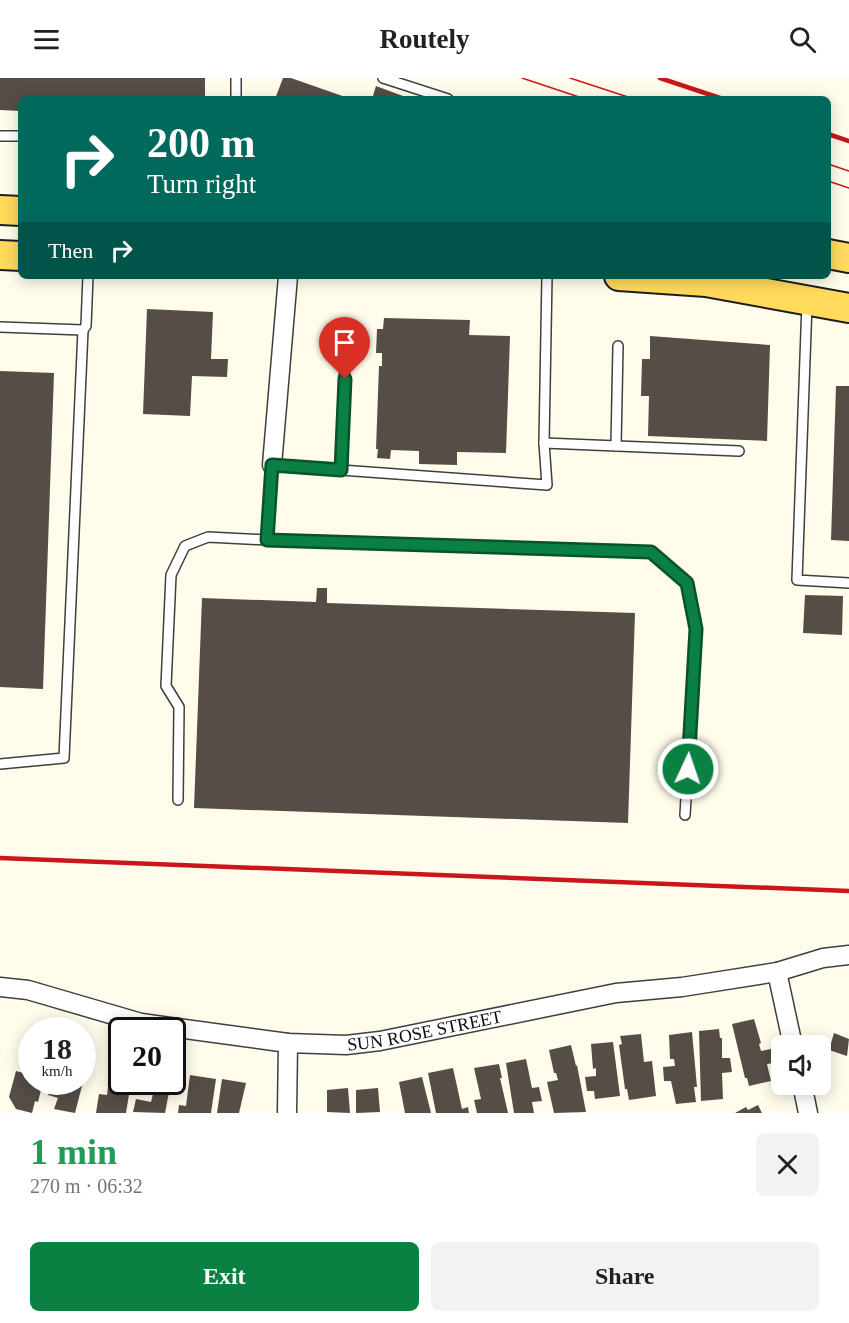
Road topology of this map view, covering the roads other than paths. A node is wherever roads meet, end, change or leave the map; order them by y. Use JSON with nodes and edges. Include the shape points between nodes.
{"nodes":[{"id":1,"x":237,"y":78,"type":"edge"},
{"id":2,"x":383,"y":78,"type":"edge"},
{"id":3,"x":236,"y":96,"type":"edge"},
{"id":4,"x":439,"y":96,"type":"edge"},
{"id":5,"x":0,"y":135,"type":"edge"},
{"id":6,"x":18,"y":136,"type":"edge"},
{"id":7,"x":0,"y":210,"type":"edge"},
{"id":8,"x":18,"y":211,"type":"edge"},
{"id":9,"x":0,"y":255,"type":"edge"},
{"id":10,"x":831,"y":255,"type":"edge"},
{"id":11,"x":18,"y":256,"type":"edge"},
{"id":12,"x":849,"y":258,"type":"edge"},
{"id":13,"x":88,"y":279,"type":"edge"},
{"id":14,"x":288,"y":279,"type":"edge"},
{"id":15,"x":547,"y":279,"type":"edge"},
{"id":16,"x":662,"y":279,"type":"edge"},
{"id":17,"x":807,"y":301,"type":"junction"},
{"id":18,"x":849,"y":308,"type":"edge"},
{"id":19,"x":0,"y":327,"type":"edge"},
{"id":20,"x":83,"y":330,"type":"junction"},
{"id":21,"x":346,"y":333,"type":"dead end"},
{"id":22,"x":618,"y":346,"type":"dead end"},
{"id":23,"x":544,"y":443,"type":"junction"},
{"id":24,"x":616,"y":446,"type":"junction"},
{"id":25,"x":739,"y":451,"type":"dead end"},
{"id":26,"x":272,"y":465,"type":"junction"},
{"id":27,"x":341,"y":470,"type":"junction"},
{"id":28,"x":267,"y":540,"type":"junction"},
{"id":29,"x":849,"y":583,"type":"edge"},
{"id":30,"x":0,"y":765,"type":"edge"},
{"id":31,"x":178,"y":800,"type":"dead end"},
{"id":32,"x":685,"y":815,"type":"dead end"},
{"id":33,"x":849,"y":955,"type":"edge"},
{"id":34,"x":777,"y":972,"type":"junction"},
{"id":35,"x":0,"y":987,"type":"edge"},
{"id":36,"x":791,"y":1035,"type":"edge"},
{"id":37,"x":288,"y":1044,"type":"junction"},
{"id":38,"x":804,"y":1095,"type":"edge"},
{"id":39,"x":287,"y":1113,"type":"edge"},
{"id":40,"x":808,"y":1113,"type":"edge"}],
"edges":[{"from":1,"to":3,"type":"lane"},
{"from":2,"to":4,"type":"lane"},
{"from":5,"to":6,"type":"lane"},
{"from":7,"to":8,"type":"main road"},
{"from":9,"to":11,"type":"main road"},
{"from":10,"to":12,"type":"main road"},
{"from":13,"to":20,"type":"lane"},
{"from":14,"to":26,"type":"street"},
{"from":15,"to":23,"type":"lane"},
{"from":16,"to":17,"type":"main road","via":[[706,282]]},
{"from":17,"to":18,"type":"main road"},
{"from":17,"to":29,"type":"lane","via":[[797,580]]},
{"from":19,"to":20,"type":"lane"},
{"from":20,"to":30,"type":"lane","via":[[64,759]]},
{"from":21,"to":27,"type":"lane"},
{"from":22,"to":24,"type":"lane"},
{"from":23,"to":24,"type":"lane"},
{"from":23,"to":27,"type":"lane","via":[[547,485]]},
{"from":24,"to":25,"type":"lane"},
{"from":26,"to":27,"type":"lane"},
{"from":26,"to":28,"type":"lane"},
{"from":28,"to":31,"type":"lane","via":[[208,537],[185,546],[171,575],[166,686],[179,706]]},
{"from":28,"to":32,"type":"lane","via":[[651,552],[687,583],[696,629]]},
{"from":33,"to":34,"type":"street","name":"SUN ROSE STREET","via":[[823,958]]},
{"from":34,"to":36,"type":"street"},
{"from":34,"to":37,"type":"street","name":"SUN ROSE STREET","via":[[616,993],[380,1041]]},
{"from":35,"to":37,"type":"street","name":"SUN ROSE STREET","via":[[28,990],[141,1023]]},
{"from":37,"to":39,"type":"street"},
{"from":38,"to":40,"type":"street"}]}
